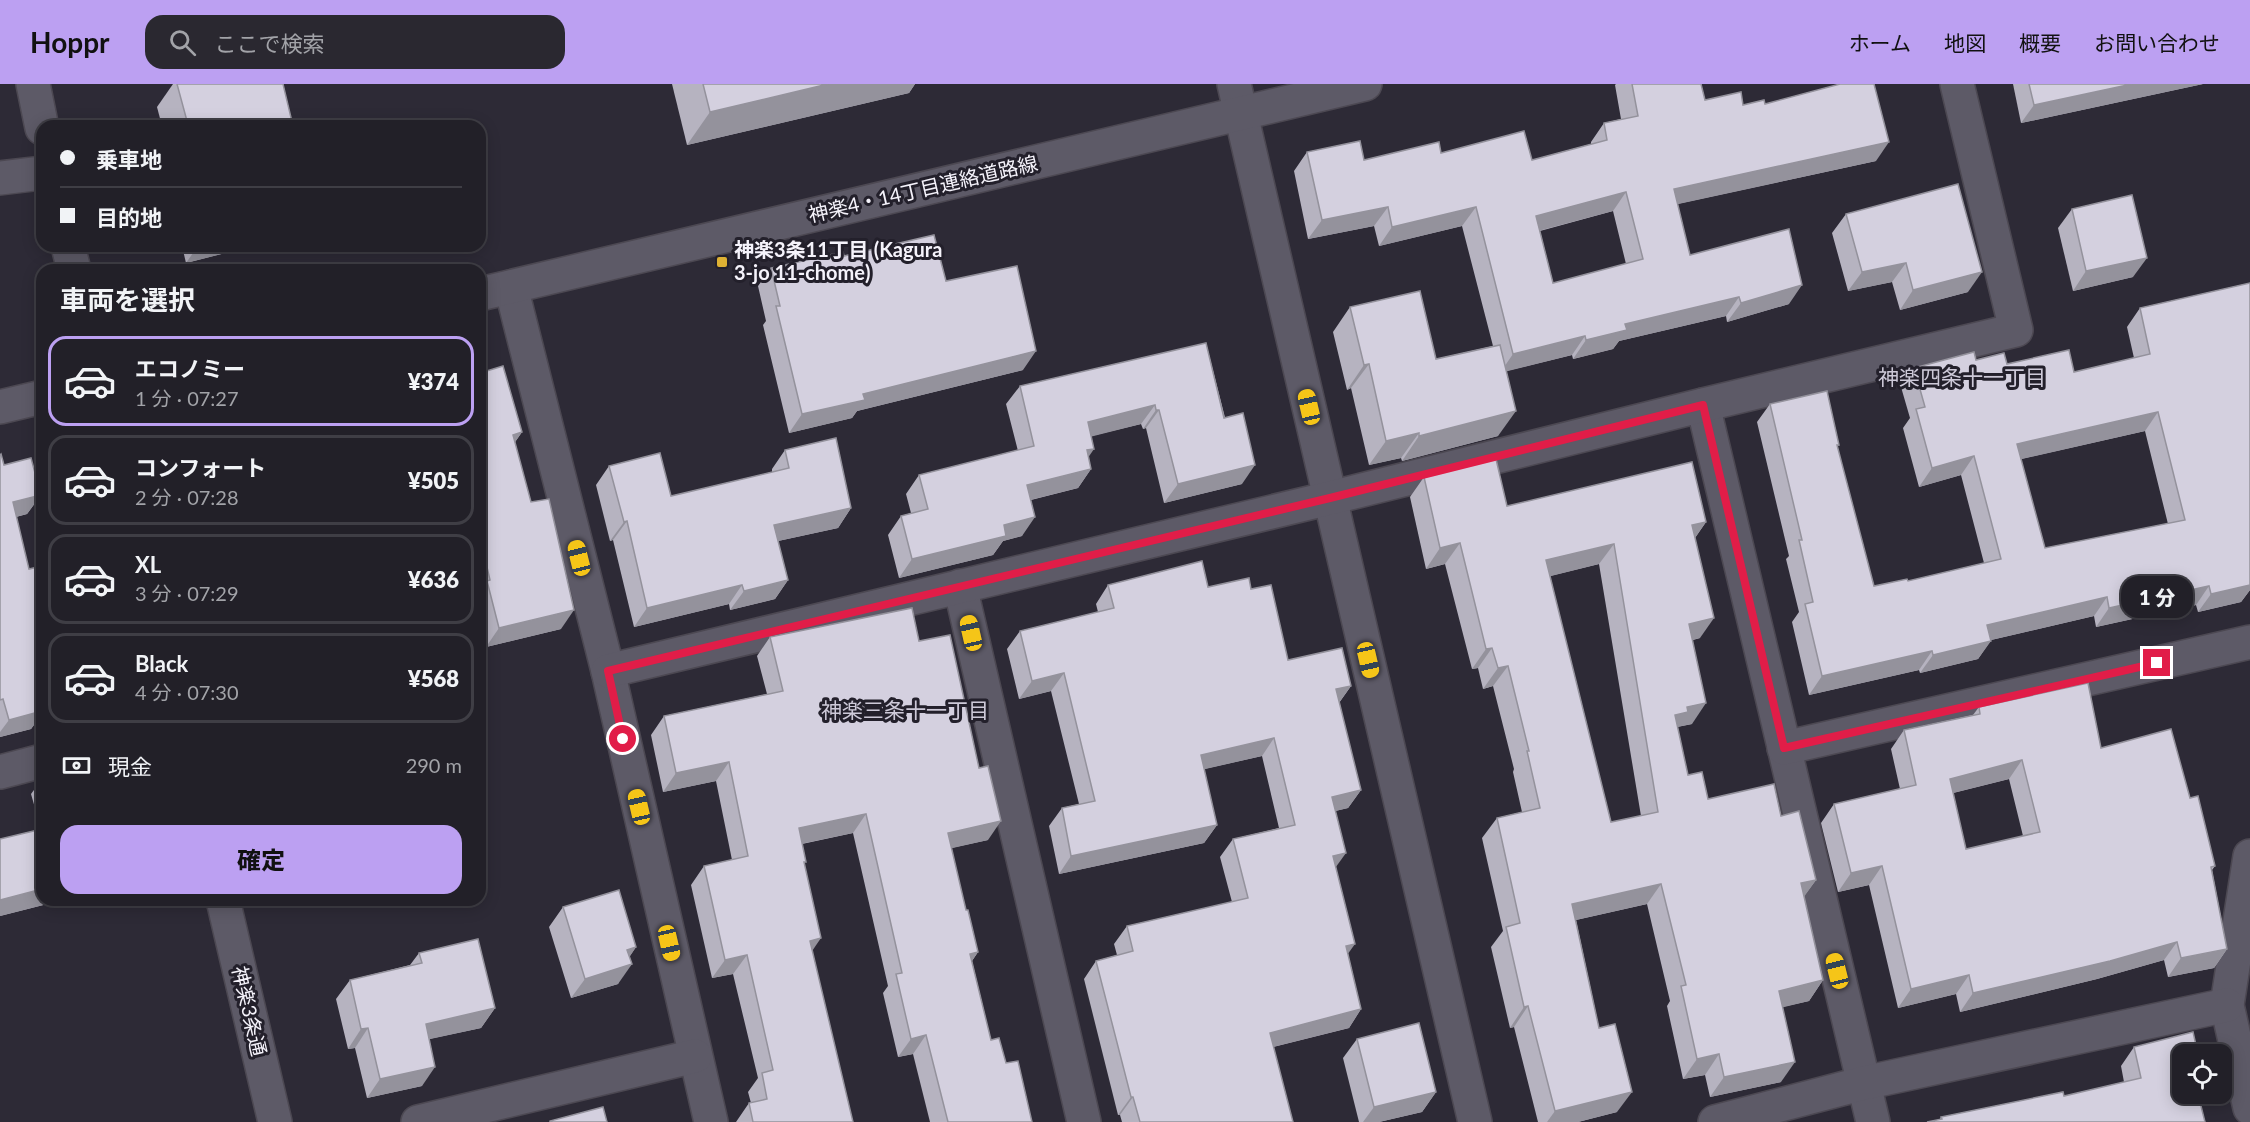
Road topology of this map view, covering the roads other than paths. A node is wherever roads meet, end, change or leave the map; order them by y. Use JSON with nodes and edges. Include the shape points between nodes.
{"nodes":[{"id":1,"x":33,"y":84,"type":"edge"},
{"id":2,"x":1365,"y":84,"type":"edge"},
{"id":3,"x":1957,"y":84,"type":"edge"},
{"id":4,"x":1238,"y":99,"type":"edge"},
{"id":5,"x":40,"y":120,"type":"edge"},
{"id":6,"x":36,"y":174,"type":"edge"},
{"id":7,"x":0,"y":178,"type":"edge"},
{"id":8,"x":495,"y":290,"type":"edge"},
{"id":9,"x":36,"y":398,"type":"edge"},
{"id":10,"x":1703,"y":405,"type":"junction"},
{"id":11,"x":0,"y":407,"type":"edge"},
{"id":12,"x":1330,"y":498,"type":"junction"},
{"id":13,"x":960,"y":586,"type":"junction"},
{"id":14,"x":2250,"y":642,"type":"edge"},
{"id":15,"x":608,"y":671,"type":"junction"},
{"id":16,"x":1784,"y":748,"type":"junction"},
{"id":17,"x":36,"y":763,"type":"edge"},
{"id":18,"x":0,"y":772,"type":"edge"},
{"id":19,"x":2250,"y":856,"type":"edge"},
{"id":20,"x":224,"y":906,"type":"edge"},
{"id":21,"x":2227,"y":1005,"type":"junction"},
{"id":22,"x":695,"y":1056,"type":"junction"},
{"id":23,"x":1864,"y":1083,"type":"junction"},
{"id":24,"x":2250,"y":1108,"type":"edge"},
{"id":25,"x":275,"y":1122,"type":"edge"},
{"id":26,"x":418,"y":1122,"type":"edge"},
{"id":27,"x":711,"y":1122,"type":"edge"},
{"id":28,"x":1084,"y":1122,"type":"edge"},
{"id":29,"x":1475,"y":1122,"type":"edge"},
{"id":30,"x":1715,"y":1122,"type":"edge"},
{"id":31,"x":1873,"y":1122,"type":"edge"}],
"edges":[{"from":1,"to":5,"type":"street"},
{"from":2,"to":4,"type":"street","name":"神楽4・14丁目連絡道路線"},
{"from":3,"to":10,"type":"street","via":[[2016,330]]},
{"from":4,"to":8,"type":"street","name":"神楽4・14丁目連絡道路線"},
{"from":4,"to":12,"type":"street"},
{"from":6,"to":7,"type":"street"},
{"from":8,"to":15,"type":"street"},
{"from":9,"to":11,"type":"street"},
{"from":10,"to":12,"type":"street"},
{"from":10,"to":16,"type":"street"},
{"from":12,"to":13,"type":"street"},
{"from":12,"to":29,"type":"street"},
{"from":13,"to":15,"type":"street"},
{"from":13,"to":28,"type":"street"},
{"from":14,"to":16,"type":"street"},
{"from":15,"to":22,"type":"street"},
{"from":16,"to":23,"type":"street"},
{"from":17,"to":18,"type":"street"},
{"from":19,"to":21,"type":"street"},
{"from":20,"to":25,"type":"street","name":"神楽3条通"},
{"from":21,"to":23,"type":"street"},
{"from":21,"to":24,"type":"street"},
{"from":22,"to":26,"type":"street"},
{"from":22,"to":27,"type":"street"},
{"from":23,"to":30,"type":"street"},
{"from":23,"to":31,"type":"street"}]}
